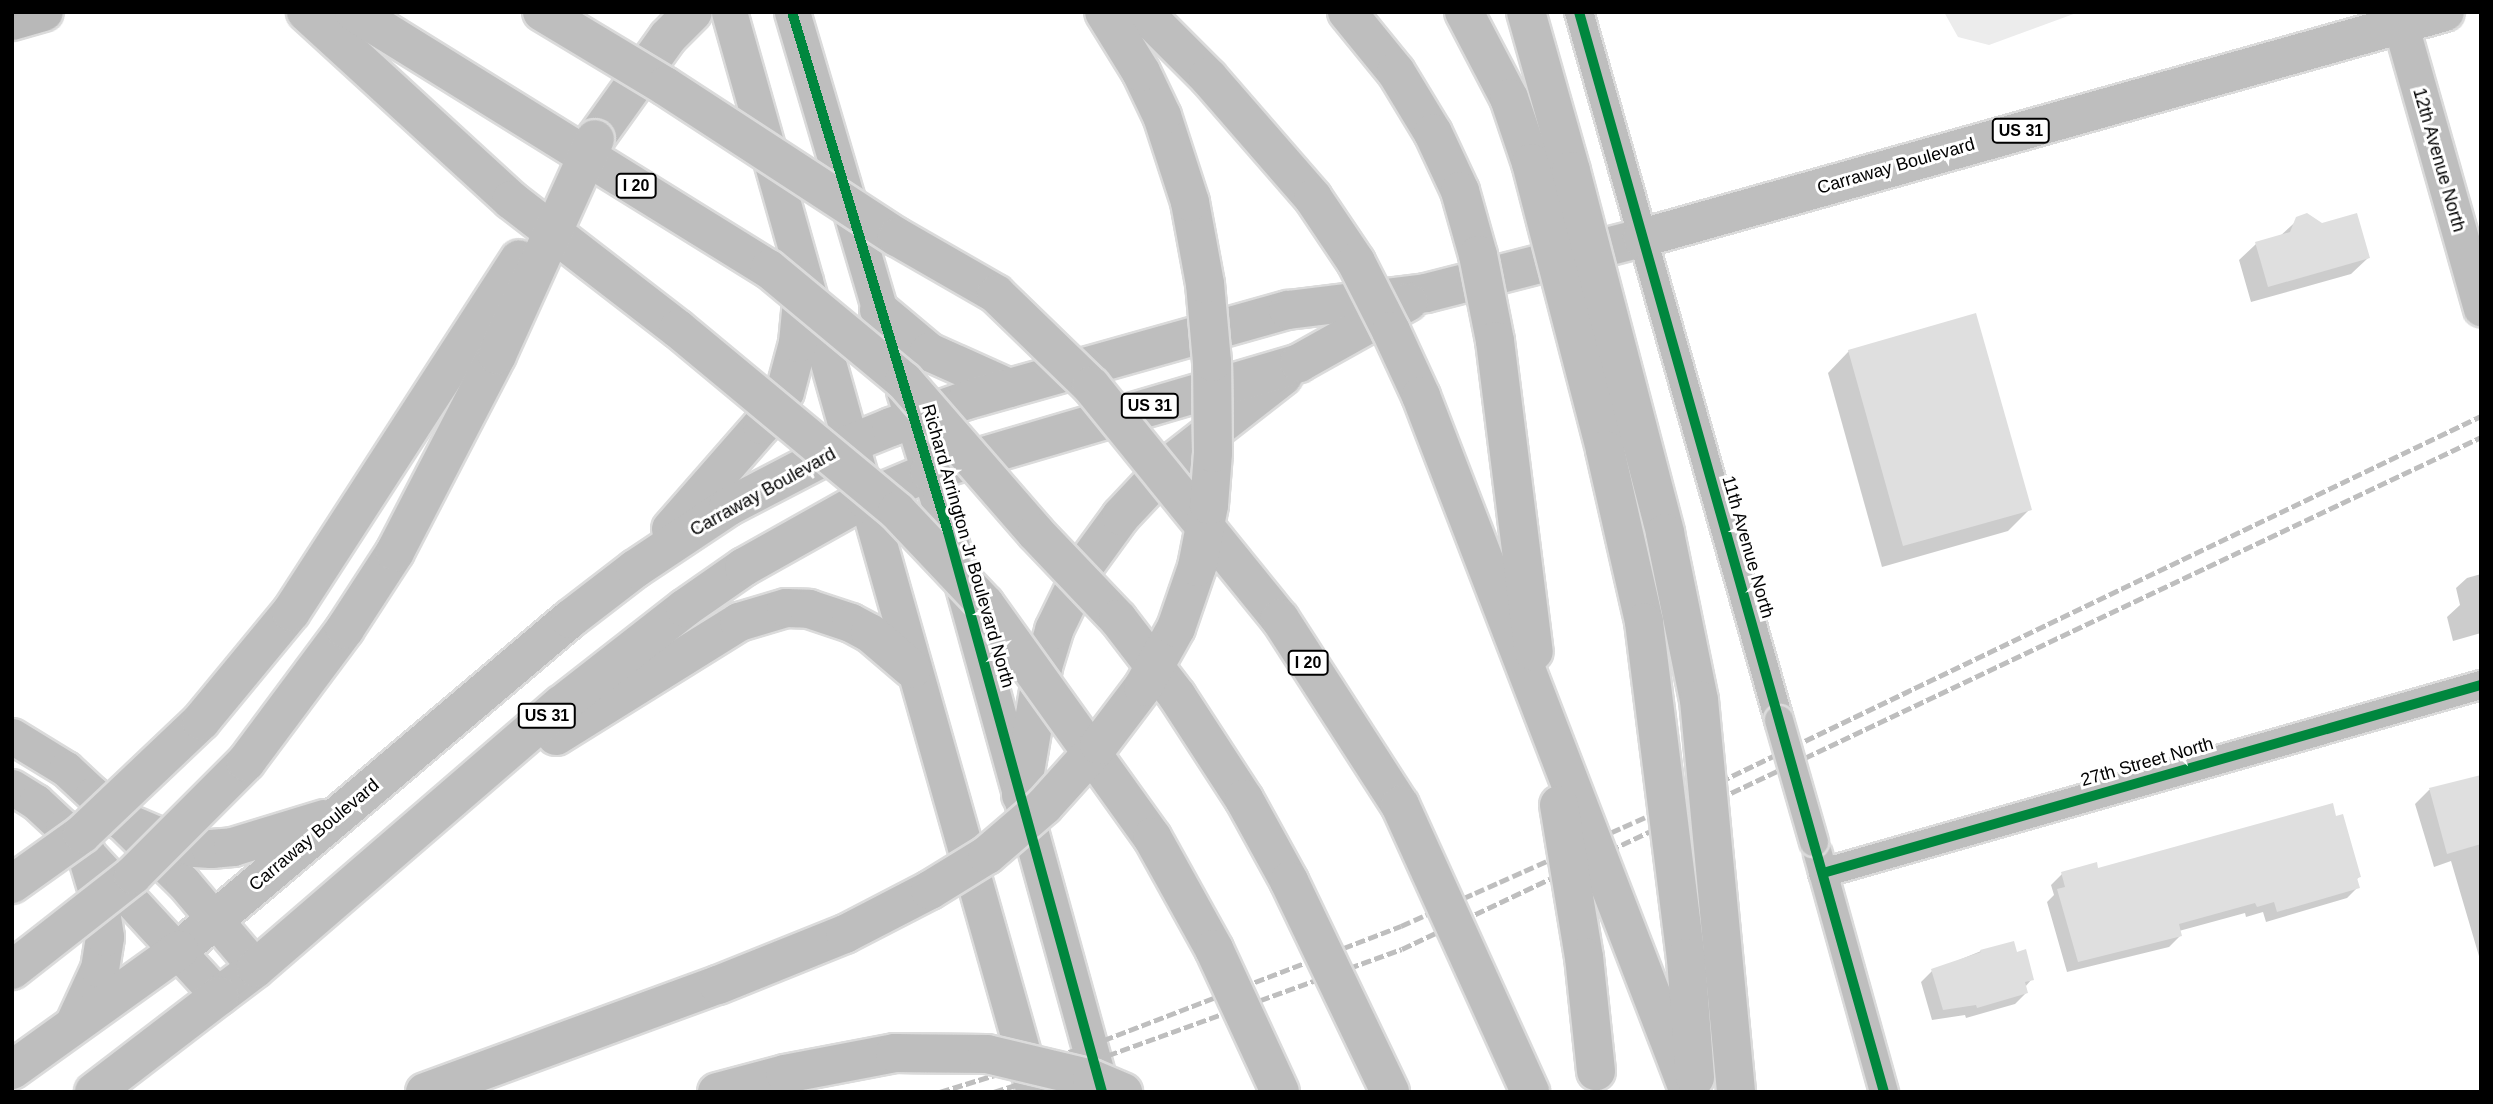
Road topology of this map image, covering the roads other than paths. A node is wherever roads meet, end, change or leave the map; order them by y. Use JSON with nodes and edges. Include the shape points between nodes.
{"nodes":[{"id":1,"x":44,"y":12,"type":"edge"},
{"id":2,"x":306,"y":12,"type":"edge"},
{"id":3,"x":354,"y":12,"type":"edge"},
{"id":4,"x":542,"y":12,"type":"edge"},
{"id":5,"x":693,"y":12,"type":"edge"},
{"id":6,"x":729,"y":12,"type":"edge"},
{"id":7,"x":792,"y":12,"type":"edge"},
{"id":8,"x":1104,"y":12,"type":"edge"},
{"id":9,"x":1143,"y":12,"type":"edge"},
{"id":10,"x":1347,"y":12,"type":"edge"},
{"id":11,"x":1464,"y":12,"type":"edge"},
{"id":12,"x":1526,"y":12,"type":"edge"},
{"id":13,"x":1579,"y":12,"type":"edge"},
{"id":14,"x":2445,"y":12,"type":"edge"},
{"id":15,"x":2399,"y":18,"type":"edge"},
{"id":16,"x":12,"y":21,"type":"edge"},
{"id":17,"x":595,"y":139,"type":"junction"},
{"id":18,"x":1642,"y":238,"type":"junction"},
{"id":19,"x":804,"y":281,"type":"junction"},
{"id":20,"x":1426,"y":293,"type":"junction"},
{"id":21,"x":2481,"y":308,"type":"edge"},
{"id":22,"x":879,"y":310,"type":"junction"},
{"id":23,"x":1299,"y":363,"type":"junction"},
{"id":24,"x":1009,"y":388,"type":"junction"},
{"id":25,"x":913,"y":419,"type":"junction"},
{"id":26,"x":849,"y":444,"type":"junction"},
{"id":27,"x":929,"y":472,"type":"junction"},
{"id":28,"x":865,"y":499,"type":"junction"},
{"id":29,"x":635,"y":569,"type":"junction"},
{"id":30,"x":912,"y":668,"type":"junction"},
{"id":31,"x":2481,"y":685,"type":"edge"},
{"id":32,"x":12,"y":736,"type":"edge"},
{"id":33,"x":12,"y":787,"type":"edge"},
{"id":34,"x":1021,"y":795,"type":"junction"},
{"id":35,"x":442,"y":808,"type":"junction"},
{"id":36,"x":339,"y":815,"type":"junction"},
{"id":37,"x":120,"y":820,"type":"junction"},
{"id":38,"x":86,"y":852,"type":"junction"},
{"id":39,"x":1823,"y":873,"type":"junction"},
{"id":40,"x":12,"y":884,"type":"edge"},
{"id":41,"x":216,"y":919,"type":"junction"},
{"id":42,"x":180,"y":950,"type":"junction"},
{"id":43,"x":256,"y":968,"type":"junction"},
{"id":44,"x":12,"y":970,"type":"edge"},
{"id":45,"x":219,"y":996,"type":"junction"},
{"id":46,"x":71,"y":1031,"type":"junction"},
{"id":47,"x":12,"y":1070,"type":"edge"},
{"id":48,"x":1598,"y":1081,"type":"edge"},
{"id":49,"x":94,"y":1092,"type":"edge"},
{"id":50,"x":425,"y":1092,"type":"edge"},
{"id":51,"x":717,"y":1092,"type":"edge"},
{"id":52,"x":1034,"y":1092,"type":"edge"},
{"id":53,"x":1102,"y":1092,"type":"edge"},
{"id":54,"x":1123,"y":1092,"type":"edge"},
{"id":55,"x":1280,"y":1092,"type":"edge"},
{"id":56,"x":1390,"y":1092,"type":"edge"},
{"id":57,"x":1530,"y":1092,"type":"edge"},
{"id":58,"x":1689,"y":1092,"type":"edge"},
{"id":59,"x":1696,"y":1092,"type":"edge"},
{"id":60,"x":1736,"y":1092,"type":"edge"},
{"id":61,"x":1884,"y":1092,"type":"edge"}],
"edges":[{"from":1,"to":16,"type":"main road"},
{"from":2,"to":55,"type":"main road","bridge":true,"via":[[511,200],[678,329],[897,511],[985,604],[1152,837],[1214,949]]},
{"from":3,"to":56,"type":"main road","number":"I 20","bridge":true,"via":[[769,269],[904,381],[1118,619],[1177,696],[1244,799],[1289,881]]},
{"from":4,"to":57,"type":"main road","number":"I 20","bridge":true,"via":[[897,237],[996,294],[1091,386],[1280,619],[1400,805]]},
{"from":5,"to":17,"type":"main road","via":[[668,37]]},
{"from":6,"to":19,"type":"street"},
{"from":7,"to":22,"type":"street","name":"Richard Arrington Jr Boulevard North"},
{"from":8,"to":50,"type":"main road","bridge":true,"via":[[1142,72],[1162,116],[1190,202],[1205,284],[1212,362],[1213,453],[1197,566],[1176,628],[1143,687],[1044,806],[987,855],[930,890],[845,934],[718,985]]},
{"from":9,"to":58,"type":"main road","bridge":true,"via":[[1208,77],[1313,198],[1356,262],[1421,396]]},
{"from":10,"to":48,"type":"main road","bridge":true,"via":[[1396,72],[1433,133],[1460,191],[1478,255],[1495,341],[1527,610],[1584,957]]},
{"from":11,"to":59,"type":"main road","bridge":true,"via":[[1509,98],[1531,163],[1644,622],[1686,958]]},
{"from":12,"to":60,"type":"main road","bridge":true,"via":[[1665,533],[1699,700]]},
{"from":13,"to":18,"type":"street","name":"11th Avenue North"},
{"from":14,"to":15,"type":"main road","name":"Carraway Boulevard","number":"US 31"},
{"from":15,"to":18,"type":"main road","name":"Carraway Boulevard","number":"US 31"},
{"from":15,"to":21,"type":"street","name":"12th Avenue North"},
{"from":17,"to":40,"type":"main road","bridge":true,"via":[[291,612],[201,721],[82,834]]},
{"from":17,"to":44,"type":"main road","bridge":true,"via":[[497,355],[395,552],[345,629],[246,762],[133,875]]},
{"from":18,"to":20,"type":"main road","name":"Carraway Boulevard","number":"US 31"},
{"from":18,"to":39,"type":"street","name":"11th Avenue North","bridge":true},
{"from":19,"to":26,"type":"street"},
{"from":19,"to":29,"type":"main road","via":[[797,351],[785,392],[762,425]]},
{"from":20,"to":23,"type":"main road","name":"Carraway Boulevard","number":"US 31"},
{"from":20,"to":24,"type":"main road","name":"Carraway Boulevard","number":"US 31","via":[[1288,310]]},
{"from":22,"to":24,"type":"main road","via":[[929,352]]},
{"from":22,"to":25,"type":"street","name":"Richard Arrington Jr Boulevard North"},
{"from":23,"to":27,"type":"main road","name":"Carraway Boulevard","number":"US 31"},
{"from":23,"to":34,"type":"main road","via":[[1168,466],[1121,516],[1086,564],[1054,630],[1043,667]]},
{"from":24,"to":25,"type":"main road","name":"Carraway Boulevard","number":"US 31"},
{"from":25,"to":26,"type":"main road","name":"Carraway Boulevard","number":"US 31"},
{"from":25,"to":27,"type":"street","name":"Richard Arrington Jr Boulevard North"},
{"from":26,"to":28,"type":"street"},
{"from":26,"to":29,"type":"main road","name":"Carraway Boulevard","number":"US 31","via":[[728,507]]},
{"from":27,"to":28,"type":"main road","name":"Carraway Boulevard","number":"US 31"},
{"from":27,"to":34,"type":"street","name":"Richard Arrington Jr Boulevard North"},
{"from":28,"to":30,"type":"street"},
{"from":28,"to":35,"type":"main road","name":"Carraway Boulevard","number":"US 31","via":[[744,567],[685,608],[561,705]]},
{"from":29,"to":36,"type":"main road","name":"Carraway Boulevard","number":"US 31"},
{"from":30,"to":35,"type":"main road","via":[[870,633],[828,613],[786,608],[760,614],[716,635]]},
{"from":30,"to":52,"type":"street"},
{"from":31,"to":39,"type":"street","name":"27th Street North"},
{"from":32,"to":37,"type":"street","via":[[66,769]]},
{"from":33,"to":38,"type":"street","via":[[49,813]]},
{"from":34,"to":53,"type":"street","name":"Richard Arrington Jr Boulevard North"},
{"from":35,"to":43,"type":"main road","name":"Carraway Boulevard","number":"US 31"},
{"from":36,"to":37,"type":"main road","via":[[233,847],[211,849],[167,840]]},
{"from":36,"to":41,"type":"main road","name":"Carraway Boulevard","number":"US 31"},
{"from":37,"to":41,"type":"street"},
{"from":38,"to":42,"type":"street"},
{"from":38,"to":46,"type":"main road","via":[[105,937],[97,976]]},
{"from":39,"to":61,"type":"street","name":"11th Avenue North"},
{"from":41,"to":42,"type":"main road","name":"Carraway Boulevard","number":"US 31"},
{"from":41,"to":43,"type":"street"},
{"from":42,"to":45,"type":"street"},
{"from":42,"to":46,"type":"main road","number":"US 31"},
{"from":43,"to":45,"type":"main road","name":"Carraway Boulevard","number":"US 31"},
{"from":45,"to":49,"type":"main road","number":"US 31"},
{"from":46,"to":47,"type":"main road","number":"US 31"},
{"from":51,"to":54,"type":"main road","bridge":true,"via":[[895,1053],[987,1054],[1092,1079]]}]}
